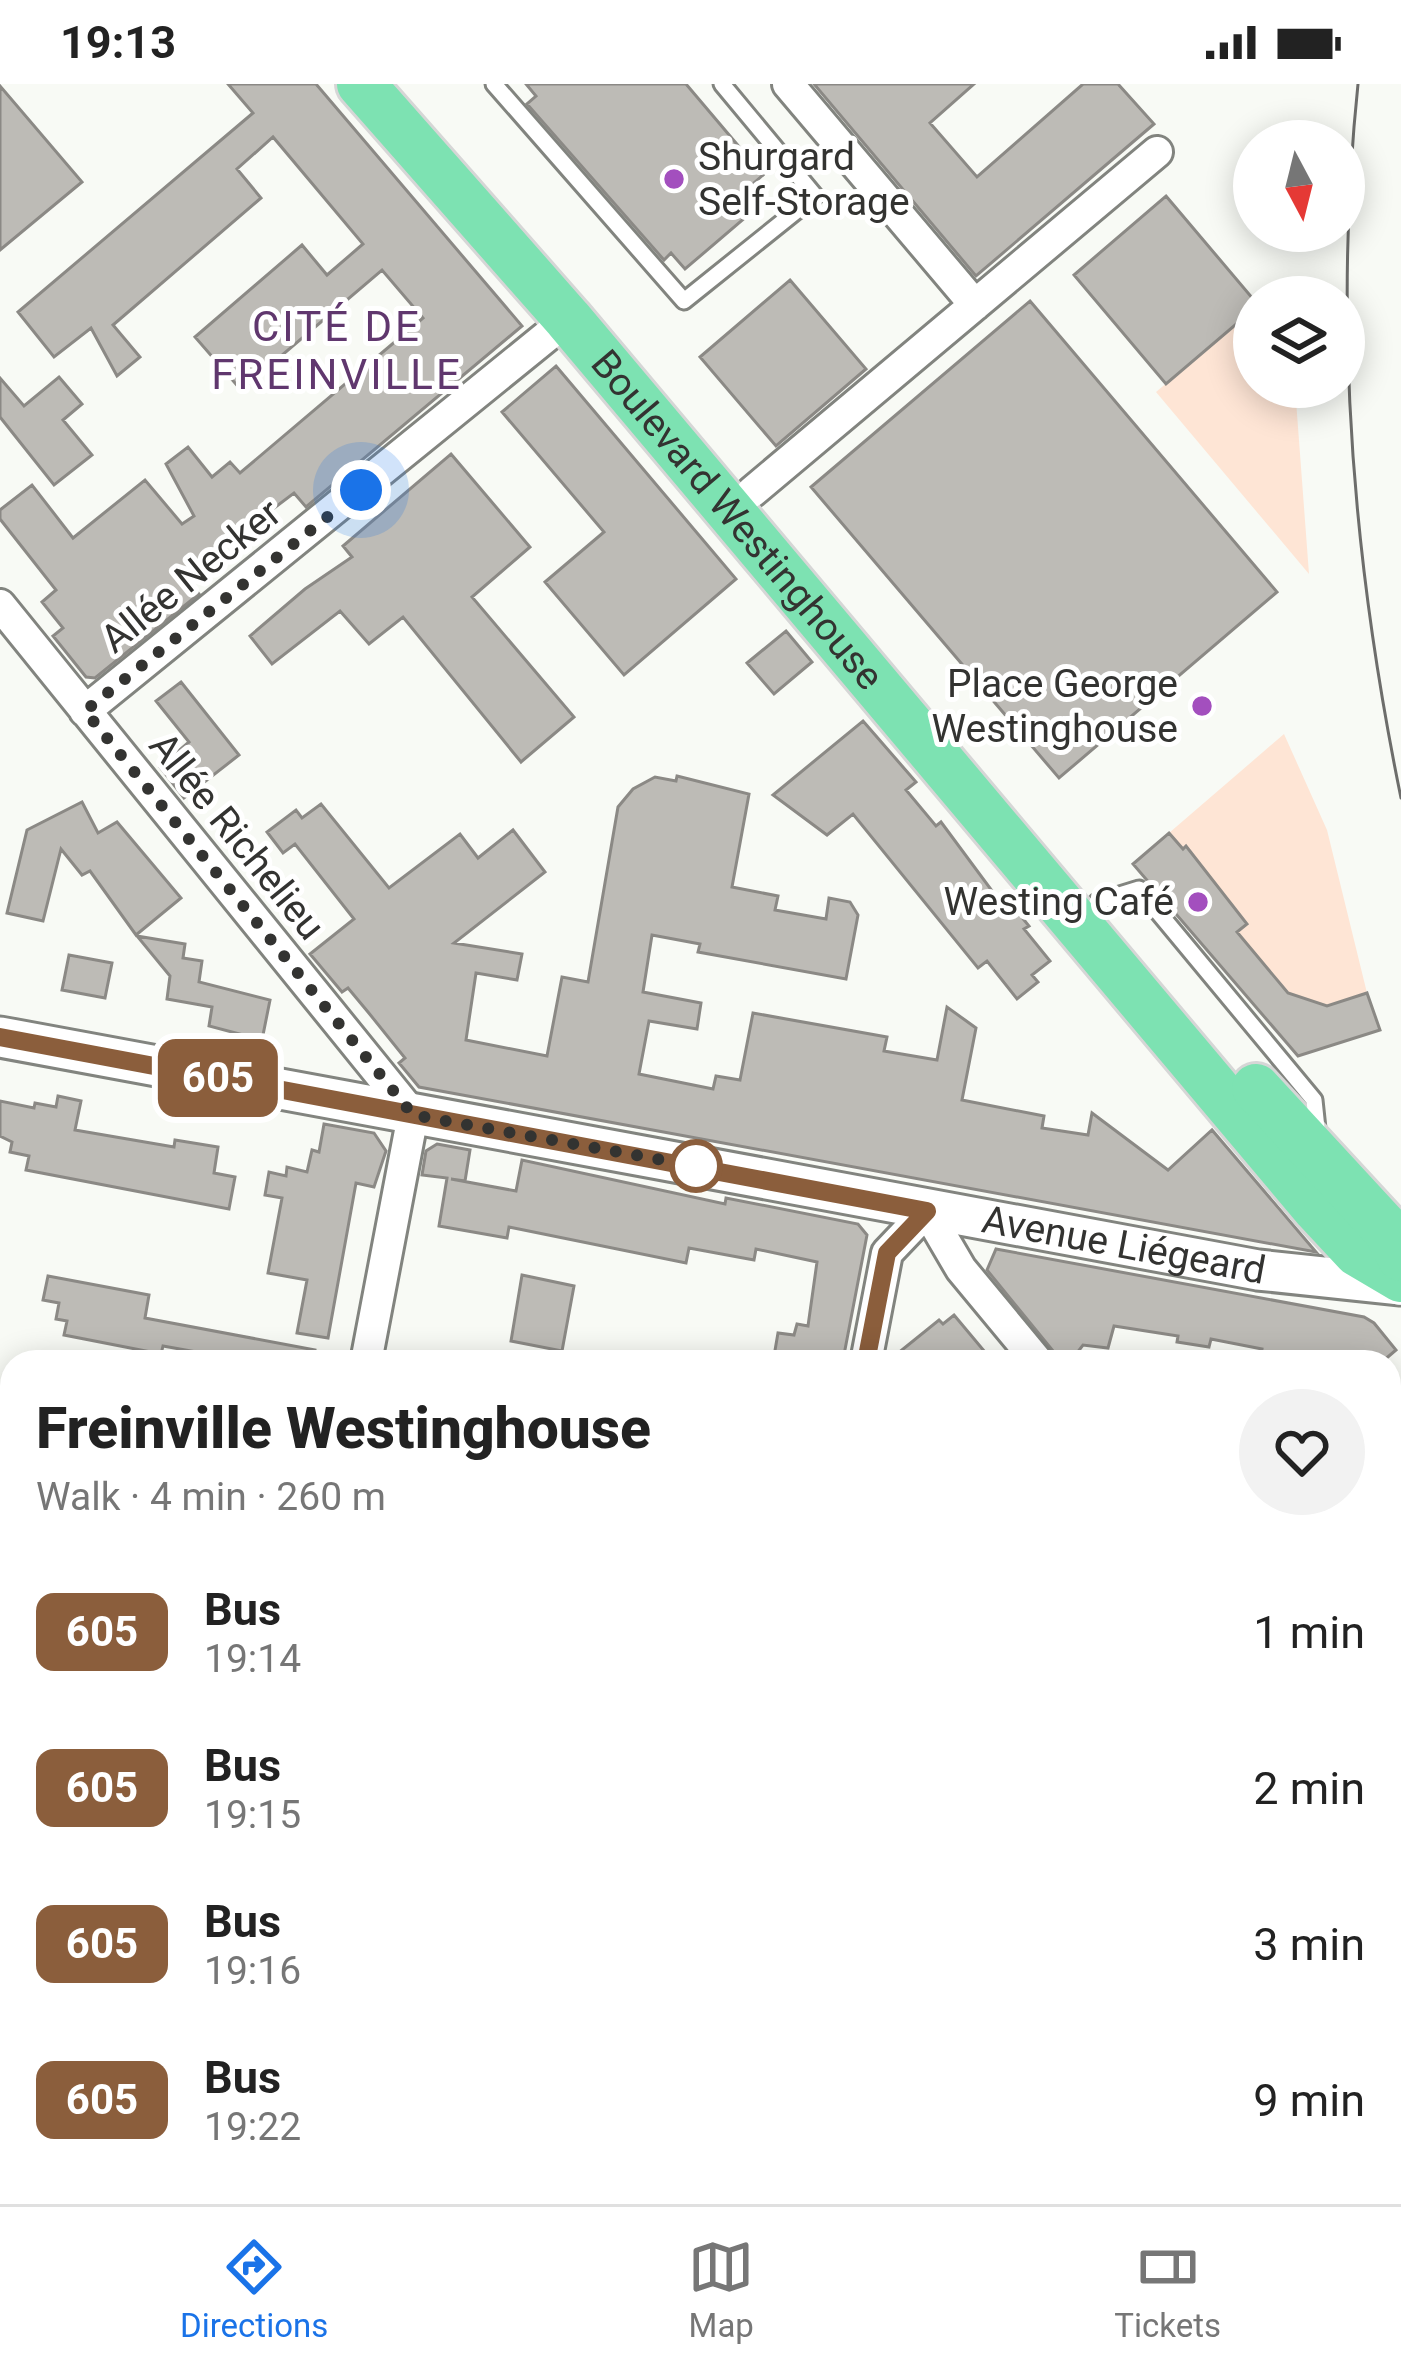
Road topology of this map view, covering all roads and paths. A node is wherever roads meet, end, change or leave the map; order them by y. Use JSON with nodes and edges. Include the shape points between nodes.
{"nodes":[{"id":1,"x":361,"y":84,"type":"edge"},
{"id":2,"x":402,"y":84,"type":"edge"},
{"id":3,"x":494,"y":84,"type":"edge"},
{"id":4,"x":722,"y":84,"type":"edge"},
{"id":5,"x":788,"y":84,"type":"edge"},
{"id":6,"x":1157,"y":152,"type":"dead end"},
{"id":7,"x":976,"y":305,"type":"junction"},
{"id":8,"x":568,"y":319,"type":"junction"},
{"id":9,"x":752,"y":492,"type":"junction"},
{"id":10,"x":0,"y":605,"type":"edge"},
{"id":11,"x":85,"y":711,"type":"junction"},
{"id":12,"x":0,"y":1037,"type":"edge"},
{"id":13,"x":413,"y":1115,"type":"junction"},
{"id":14,"x":927,"y":1211,"type":"junction"},
{"id":15,"x":1401,"y":1256,"type":"edge"},
{"id":16,"x":1401,"y":1281,"type":"edge"},
{"id":17,"x":368,"y":1350,"type":"edge"},
{"id":18,"x":868,"y":1350,"type":"edge"},
{"id":19,"x":1028,"y":1350,"type":"edge"}],
"edges":[{"from":1,"to":8,"type":"main road","name":"Boulevard Westinghouse"},
{"from":2,"to":9,"type":"main road","name":"Boulevard Westinghouse"},
{"from":3,"to":4,"type":"lane","via":[[684,301],[815,196]]},
{"from":5,"to":7,"type":"street"},
{"from":6,"to":7,"type":"street"},
{"from":7,"to":9,"type":"street"},
{"from":8,"to":11,"type":"street","name":"Allée Necker"},
{"from":8,"to":16,"type":"main road","name":"Boulevard Westinghouse","via":[[1317,1209],[1357,1252]]},
{"from":9,"to":15,"type":"main road","name":"Boulevard Westinghouse","via":[[1387,1230]]},
{"from":10,"to":11,"type":"street","name":"Allée Richelieu"},
{"from":11,"to":13,"type":"street","name":"Allée Richelieu"},
{"from":12,"to":13,"type":"street","name":"Avenue Liégeard"},
{"from":13,"to":14,"type":"street","name":"Avenue Liégeard"},
{"from":13,"to":17,"type":"street"},
{"from":14,"to":16,"type":"street","name":"Avenue Liégeard","via":[[1258,1270]]},
{"from":14,"to":18,"type":"street","via":[[887,1253]]},
{"from":14,"to":19,"type":"street","via":[[961,1269]]}]}
